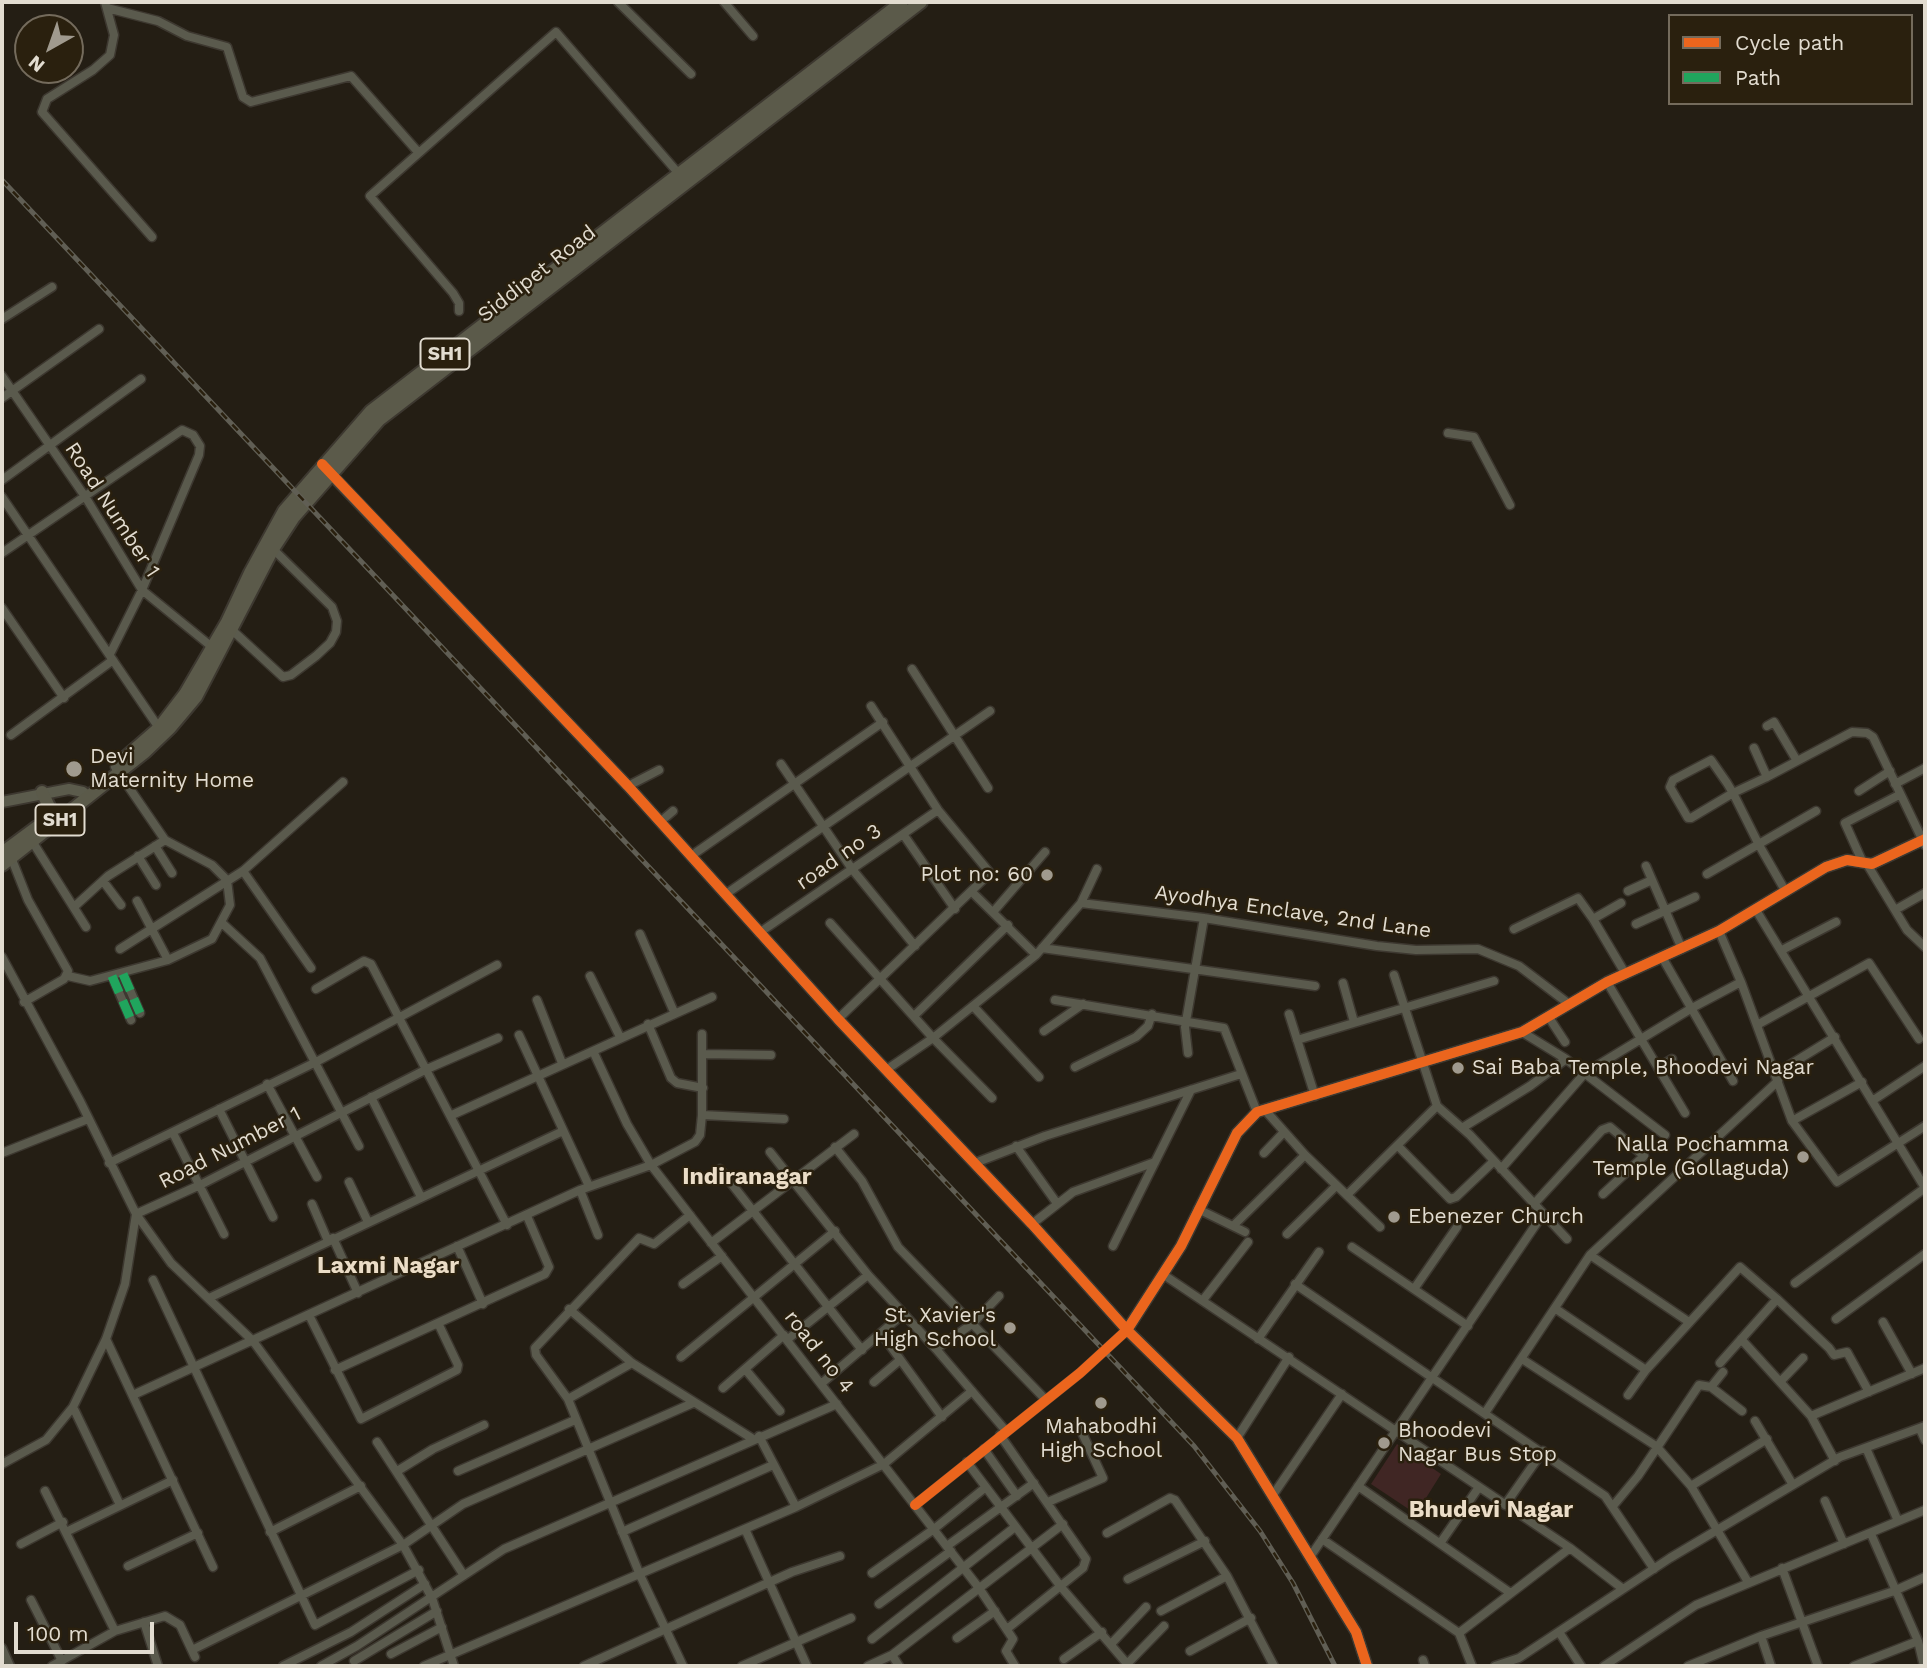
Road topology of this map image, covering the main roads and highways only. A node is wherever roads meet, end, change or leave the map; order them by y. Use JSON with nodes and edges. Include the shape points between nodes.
{"nodes":[{"id":1,"x":902,"y":2,"type":"edge"},
{"id":2,"x":920,"y":2,"type":"edge"},
{"id":3,"x":116,"y":771,"type":"junction"},
{"id":4,"x":42,"y":792,"type":"junction"},
{"id":5,"x":86,"y":795,"type":"junction"},
{"id":6,"x":2,"y":802,"type":"edge"},
{"id":7,"x":53,"y":815,"type":"junction"},
{"id":8,"x":5,"y":858,"type":"edge"}],
"edges":[{"from":1,"to":3,"type":"main road","name":"Siddipet Road","number":"SH1","via":[[371,411],[284,511],[185,694]]},
{"from":2,"to":3,"type":"main road","name":"Siddipet Road","number":"SH1","via":[[379,420],[294,517],[196,697],[170,729]]},
{"from":3,"to":5,"type":"main road","name":"Siddipet Road","number":"SH1"},
{"from":4,"to":5,"type":"main road","via":[[69,789]]},
{"from":4,"to":6,"type":"main road"},
{"from":4,"to":7,"type":"main road"},
{"from":5,"to":7,"type":"main road","name":"Siddipet Road","number":"SH1"},
{"from":5,"to":8,"type":"main road","name":"Siddipet Road","number":"SH1"},
{"from":7,"to":8,"type":"main road","name":"Siddipet Road","number":"SH1"}]}
